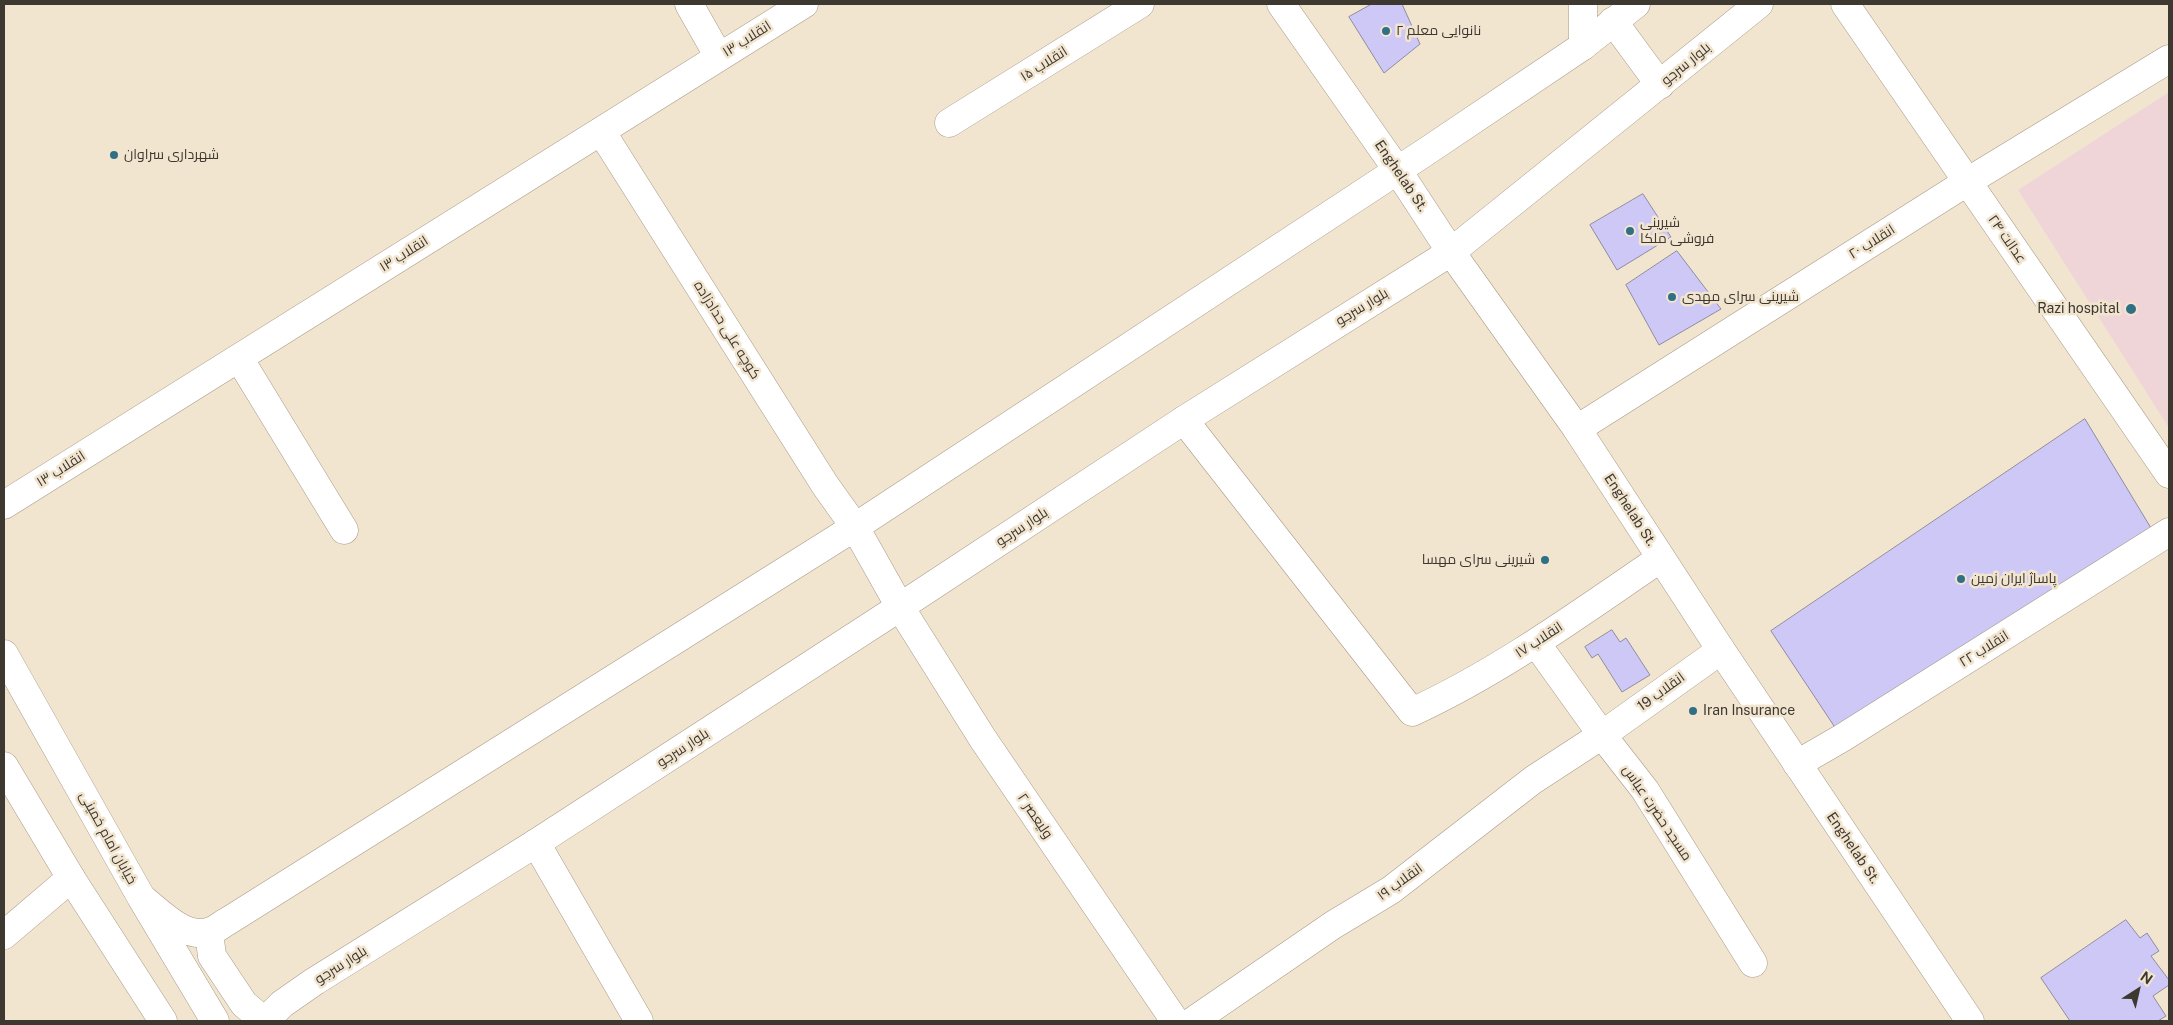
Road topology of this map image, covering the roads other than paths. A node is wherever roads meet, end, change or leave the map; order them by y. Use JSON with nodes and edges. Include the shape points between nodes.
{"nodes":[{"id":1,"x":689,"y":4,"type":"edge"},
{"id":2,"x":804,"y":4,"type":"edge"},
{"id":3,"x":1140,"y":4,"type":"edge"},
{"id":4,"x":1281,"y":4,"type":"edge"},
{"id":5,"x":1583,"y":4,"type":"edge"},
{"id":6,"x":1636,"y":4,"type":"edge"},
{"id":7,"x":1759,"y":4,"type":"edge"},
{"id":8,"x":1845,"y":4,"type":"edge"},
{"id":9,"x":1614,"y":21,"type":"junction"},
{"id":10,"x":1583,"y":46,"type":"junction"},
{"id":11,"x":719,"y":57,"type":"junction"},
{"id":12,"x":2169,"y":59,"type":"edge"},
{"id":13,"x":1660,"y":85,"type":"junction"},
{"id":14,"x":949,"y":123,"type":"dead end"},
{"id":15,"x":601,"y":131,"type":"junction"},
{"id":16,"x":1398,"y":170,"type":"junction"},
{"id":17,"x":1967,"y":182,"type":"junction"},
{"id":18,"x":1451,"y":252,"type":"junction"},
{"id":19,"x":239,"y":358,"type":"junction"},
{"id":20,"x":1184,"y":420,"type":"junction"},
{"id":21,"x":1577,"y":429,"type":"junction"},
{"id":22,"x":2169,"y":474,"type":"edge"},
{"id":23,"x":4,"y":505,"type":"edge"},
{"id":24,"x":854,"y":527,"type":"junction"},
{"id":25,"x":344,"y":530,"type":"dead end"},
{"id":26,"x":2169,"y":532,"type":"edge"},
{"id":27,"x":1661,"y":558,"type":"junction"},
{"id":28,"x":900,"y":607,"type":"junction"},
{"id":29,"x":1536,"y":643,"type":"junction"},
{"id":30,"x":1721,"y":650,"type":"junction"},
{"id":31,"x":4,"y":654,"type":"edge"},
{"id":32,"x":1602,"y":735,"type":"junction"},
{"id":33,"x":1797,"y":764,"type":"junction"},
{"id":34,"x":4,"y":766,"type":"edge"},
{"id":35,"x":536,"y":843,"type":"junction"},
{"id":36,"x":71,"y":878,"type":"junction"},
{"id":37,"x":141,"y":897,"type":"junction"},
{"id":38,"x":209,"y":932,"type":"junction"},
{"id":39,"x":4,"y":935,"type":"edge"},
{"id":40,"x":1753,"y":963,"type":"dead end"},
{"id":41,"x":163,"y":1021,"type":"edge"},
{"id":42,"x":215,"y":1021,"type":"edge"},
{"id":43,"x":265,"y":1021,"type":"edge"},
{"id":44,"x":640,"y":1021,"type":"edge"},
{"id":45,"x":1175,"y":1021,"type":"edge"},
{"id":46,"x":1193,"y":1021,"type":"edge"},
{"id":47,"x":1970,"y":1021,"type":"edge"}],
"edges":[{"from":1,"to":11,"type":"street"},
{"from":2,"to":11,"type":"street","name":"انقلاب ۱۳"},
{"from":3,"to":14,"type":"street","name":"انقلاب ۱۵"},
{"from":4,"to":16,"type":"street","name":"Enghelab St."},
{"from":5,"to":10,"type":"street"},
{"from":6,"to":9,"type":"street"},
{"from":7,"to":13,"type":"street","name":"بلوار سرجو"},
{"from":8,"to":17,"type":"street","name":"عدالت ۲۴"},
{"from":9,"to":10,"type":"street"},
{"from":9,"to":13,"type":"street"},
{"from":10,"to":16,"type":"street"},
{"from":11,"to":15,"type":"street","name":"انقلاب ۱۳"},
{"from":12,"to":17,"type":"street","name":"انقلاب ۲۰"},
{"from":13,"to":18,"type":"street","name":"بلوار سرجو"},
{"from":15,"to":19,"type":"street","name":"انقلاب ۱۳"},
{"from":15,"to":24,"type":"street","name":"کوچه علی حدادزاده"},
{"from":16,"to":18,"type":"street","name":"Enghelab St."},
{"from":16,"to":24,"type":"street"},
{"from":17,"to":21,"type":"street","name":"انقلاب ۲۰"},
{"from":17,"to":22,"type":"street","name":"عدالت ۲۴"},
{"from":18,"to":20,"type":"street","name":"بلوار سرجو"},
{"from":18,"to":21,"type":"street","name":"Enghelab St."},
{"from":19,"to":23,"type":"street","name":"انقلاب ۱۳"},
{"from":19,"to":25,"type":"street"},
{"from":20,"to":28,"type":"street","name":"بلوار سرجو"},
{"from":20,"to":29,"type":"street","name":"انقلاب ۱۷","via":[[1412,712],[1454,693]]},
{"from":21,"to":27,"type":"street","name":"Enghelab St."},
{"from":24,"to":28,"type":"street","name":"کوچه علی حدادزاده"},
{"from":24,"to":38,"type":"street"},
{"from":26,"to":33,"type":"street","name":"انقلاب ۲۲"},
{"from":27,"to":29,"type":"street","name":"انقلاب ۱۷"},
{"from":27,"to":30,"type":"street","name":"Enghelab St."},
{"from":28,"to":35,"type":"street","name":"بلوار سرجو"},
{"from":28,"to":45,"type":"street","name":"ولیعصر ۲","via":[[983,739]]},
{"from":29,"to":32,"type":"street","name":"مسجد حضرت عباس"},
{"from":30,"to":32,"type":"street","name":"انقلاب 19"},
{"from":30,"to":33,"type":"street","name":"Enghelab St."},
{"from":31,"to":37,"type":"street","name":"خیابان امام خمینی"},
{"from":32,"to":40,"type":"street","name":"مسجد حضرت عباس","via":[[1645,790]]},
{"from":32,"to":46,"type":"street","name":"انقلاب ۱۹","via":[[1533,780],[1391,890],[1333,925]]},
{"from":33,"to":47,"type":"street","name":"Enghelab St."},
{"from":34,"to":36,"type":"street"},
{"from":35,"to":43,"type":"street","name":"بلوار سرجو","via":[[315,981],[282,1004]]},
{"from":35,"to":44,"type":"street"},
{"from":36,"to":39,"type":"street"},
{"from":36,"to":41,"type":"street"},
{"from":37,"to":38,"type":"street","via":[[173,924],[190,931]]},
{"from":37,"to":42,"type":"street","name":"خیابان امام خمینی"},
{"from":38,"to":43,"type":"street","via":[[212,956],[244,1004]]}]}
